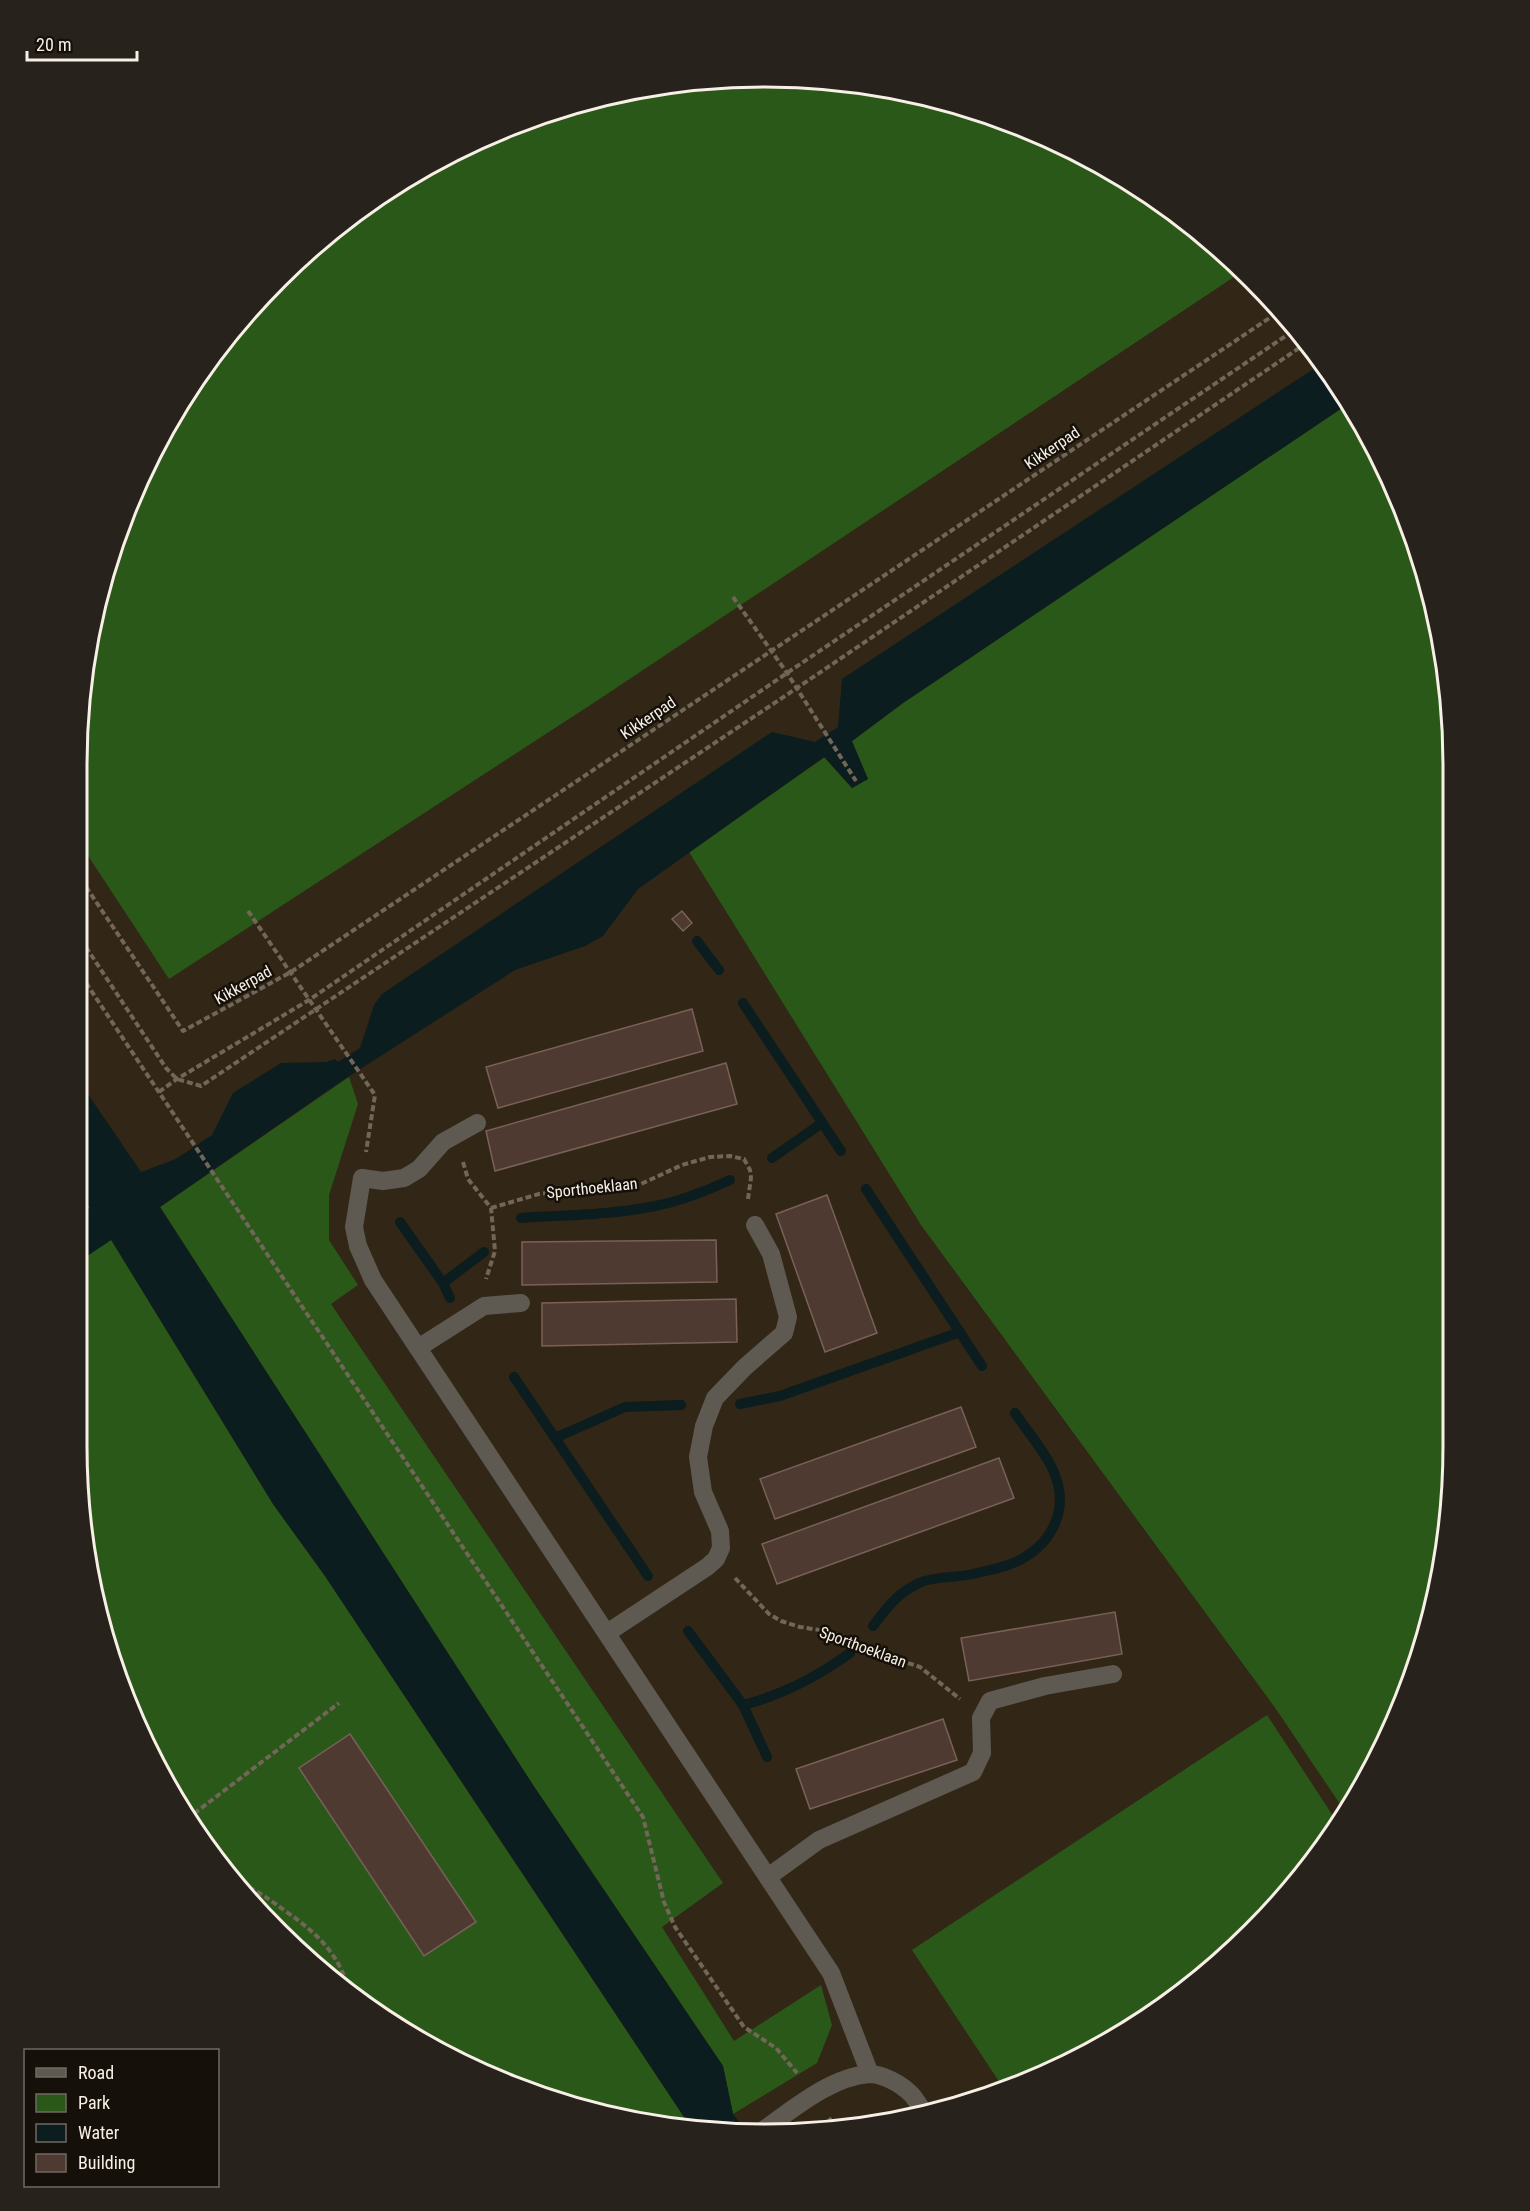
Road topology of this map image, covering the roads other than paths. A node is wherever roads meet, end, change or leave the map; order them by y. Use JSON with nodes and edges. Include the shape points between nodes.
{"nodes":[{"id":1,"x":477,"y":1123,"type":"dead end"},
{"id":2,"x":755,"y":1225,"type":"road end"},
{"id":3,"x":521,"y":1303,"type":"dead end"},
{"id":4,"x":418,"y":1348,"type":"junction"},
{"id":5,"x":607,"y":1633,"type":"junction"},
{"id":6,"x":1113,"y":1674,"type":"dead end"},
{"id":7,"x":768,"y":1877,"type":"junction"},
{"id":8,"x":870,"y":2074,"type":"junction"},
{"id":9,"x":919,"y":2106,"type":"edge"},
{"id":10,"x":773,"y":2124,"type":"edge"}],
"edges":[{"from":1,"to":4,"type":"street","via":[[434,1150],[419,1169],[404,1178],[362,1178],[354,1227],[358,1246],[373,1280]]},
{"from":2,"to":5,"type":"street","via":[[771,1254],[788,1317],[784,1333],[715,1398],[704,1426],[698,1457],[703,1492],[720,1532],[721,1548],[707,1567]]},
{"from":3,"to":4,"type":"street","via":[[484,1306]]},
{"from":4,"to":5,"type":"street"},
{"from":5,"to":7,"type":"street"},
{"from":6,"to":7,"type":"street","via":[[990,1701],[981,1718],[982,1753],[973,1772],[819,1840]]},
{"from":7,"to":8,"type":"street","via":[[831,1973]]},
{"from":8,"to":9,"type":"street","via":[[892,2080],[912,2094]]},
{"from":8,"to":10,"type":"street","via":[[814,2094]]}]}
